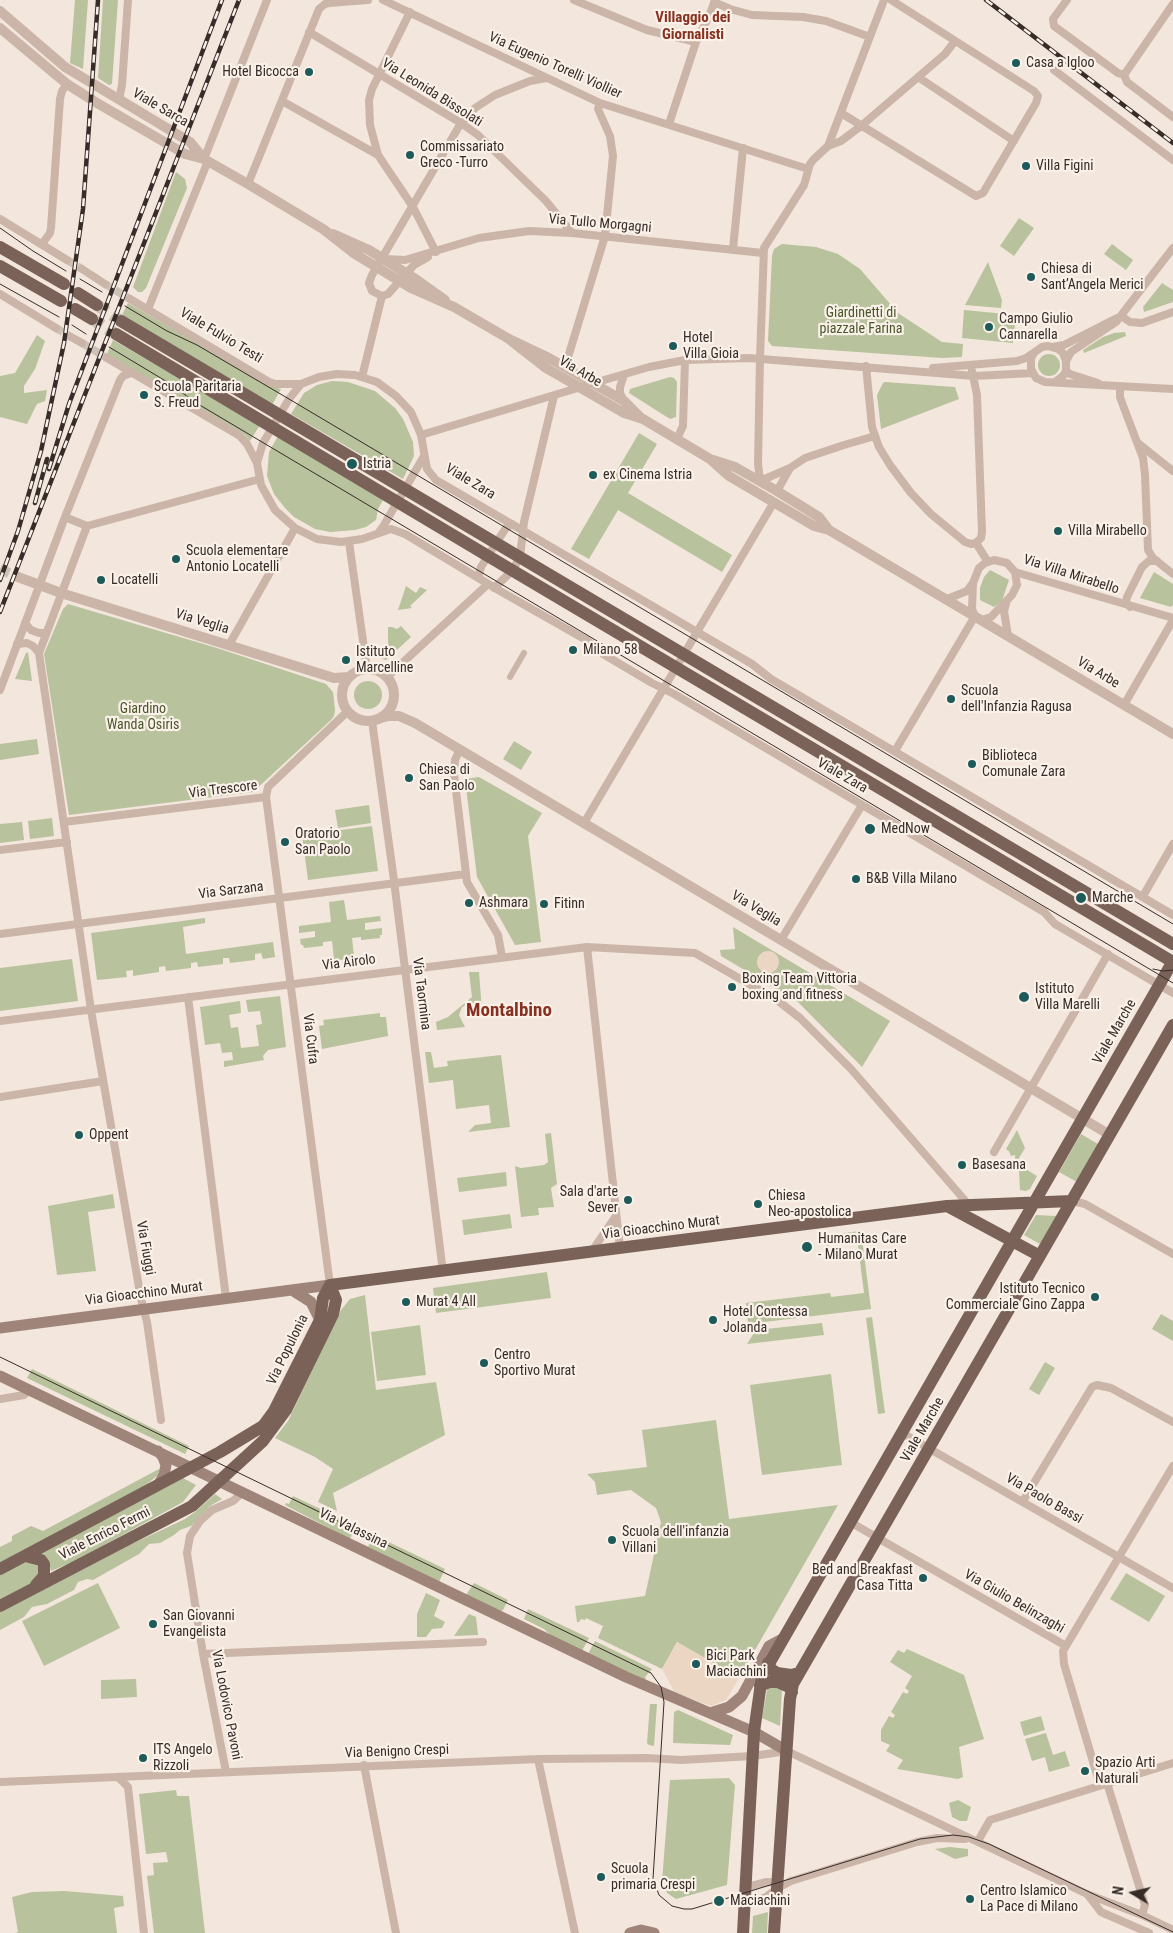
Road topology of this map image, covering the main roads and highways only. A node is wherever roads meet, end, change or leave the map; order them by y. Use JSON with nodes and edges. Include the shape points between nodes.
{"nodes":[{"id":1,"x":0,"y":247,"type":"edge"},
{"id":2,"x":0,"y":266,"type":"edge"},
{"id":3,"x":64,"y":284,"type":"dead end"},
{"id":4,"x":78,"y":293,"type":"dead end"},
{"id":5,"x":61,"y":300,"type":"dead end"},
{"id":6,"x":97,"y":305,"type":"tunnel mouth"},
{"id":7,"x":76,"y":309,"type":"dead end"},
{"id":8,"x":92,"y":319,"type":"tunnel mouth"},
{"id":9,"x":122,"y":320,"type":"tunnel mouth"},
{"id":10,"x":116,"y":334,"type":"tunnel mouth"},
{"id":11,"x":1173,"y":944,"type":"edge"},
{"id":12,"x":1173,"y":961,"type":"edge"},
{"id":13,"x":1173,"y":1025,"type":"edge"},
{"id":14,"x":1072,"y":1200,"type":"junction"},
{"id":15,"x":1034,"y":1202,"type":"junction"},
{"id":16,"x":947,"y":1206,"type":"junction"},
{"id":17,"x":1012,"y":1241,"type":"junction"},
{"id":18,"x":1040,"y":1256,"type":"junction"},
{"id":19,"x":330,"y":1285,"type":"junction"},
{"id":20,"x":292,"y":1290,"type":"junction"},
{"id":21,"x":320,"y":1320,"type":"junction"},
{"id":22,"x":0,"y":1328,"type":"edge"},
{"id":23,"x":0,"y":1376,"type":"edge"},
{"id":24,"x":158,"y":1451,"type":"junction"},
{"id":25,"x":191,"y":1467,"type":"junction"},
{"id":26,"x":218,"y":1480,"type":"junction"},
{"id":27,"x":160,"y":1482,"type":"junction"},
{"id":28,"x":25,"y":1556,"type":"junction"},
{"id":29,"x":0,"y":1569,"type":"edge"},
{"id":30,"x":32,"y":1589,"type":"junction"},
{"id":31,"x":0,"y":1606,"type":"edge"},
{"id":32,"x":782,"y":1639,"type":"junction"},
{"id":33,"x":768,"y":1663,"type":"junction"},
{"id":34,"x":799,"y":1673,"type":"junction"},
{"id":35,"x":760,"y":1686,"type":"junction"},
{"id":36,"x":792,"y":1692,"type":"junction"},
{"id":37,"x":710,"y":1713,"type":"junction"},
{"id":38,"x":754,"y":1732,"type":"junction"},
{"id":39,"x":787,"y":1751,"type":"junction"},
{"id":40,"x":635,"y":1931,"type":"edge"},
{"id":41,"x":654,"y":1933,"type":"edge"},
{"id":42,"x":743,"y":1933,"type":"edge"},
{"id":43,"x":774,"y":1933,"type":"edge"}],
"edges":[{"from":1,"to":3,"type":"main road"},
{"from":2,"to":5,"type":"main road"},
{"from":4,"to":6,"type":"main road"},
{"from":7,"to":8,"type":"main road"},
{"from":9,"to":11,"type":"main road","name":"Viale Zara"},
{"from":10,"to":12,"type":"main road","name":"Viale Zara"},
{"from":12,"to":15,"type":"main road","name":"Viale Marche"},
{"from":13,"to":14,"type":"main road","name":"Viale Marche"},
{"from":14,"to":15,"type":"main road"},
{"from":14,"to":18,"type":"main road","name":"Viale Marche"},
{"from":15,"to":16,"type":"main road","name":"Via Gioacchino Murat"},
{"from":15,"to":17,"type":"main road","name":"Viale Marche"},
{"from":16,"to":17,"type":"main road"},
{"from":16,"to":19,"type":"main road","name":"Via Gioacchino Murat"},
{"from":17,"to":18,"type":"main road"},
{"from":17,"to":32,"type":"main road","name":"Viale Marche"},
{"from":18,"to":34,"type":"main road","name":"Viale Marche"},
{"from":19,"to":20,"type":"main road","name":"Via Gioacchino Murat"},
{"from":19,"to":21,"type":"main road","name":"Via Populonia","via":[[323,1298]]},
{"from":19,"to":26,"type":"main road","name":"Via Populonia","via":[[335,1297],[334,1309],[286,1410],[263,1440]]},
{"from":20,"to":21,"type":"main road","via":[[311,1302]]},
{"from":20,"to":22,"type":"main road","name":"Via Gioacchino Murat"},
{"from":21,"to":25,"type":"main road","name":"Via Populonia","via":[[274,1411],[263,1426]]},
{"from":23,"to":24,"type":"main road","name":"Via Valassina"},
{"from":24,"to":25,"type":"main road","name":"Via Valassina"},
{"from":24,"to":27,"type":"main road","via":[[166,1465]]},
{"from":25,"to":26,"type":"main road","name":"Via Valassina"},
{"from":25,"to":27,"type":"main road","name":"Viale Enrico Fermi"},
{"from":26,"to":30,"type":"main road","name":"Viale Enrico Fermi","via":[[184,1511]]},
{"from":26,"to":37,"type":"main road","name":"Via Valassina","via":[[663,1694]]},
{"from":27,"to":28,"type":"main road","name":"Viale Enrico Fermi"},
{"from":28,"to":29,"type":"main road","name":"Viale Enrico Fermi"},
{"from":28,"to":30,"type":"main road","via":[[41,1560],[44,1564],[44,1576]]},
{"from":30,"to":31,"type":"main road","name":"Viale Enrico Fermi"},
{"from":32,"to":33,"type":"main road","name":"Viale Marche"},
{"from":32,"to":37,"type":"main road","via":[[769,1646],[742,1696],[729,1707]]},
{"from":33,"to":34,"type":"main road","via":[[776,1673]]},
{"from":33,"to":35,"type":"main road","name":"Viale Marche"},
{"from":34,"to":36,"type":"main road","name":"Viale Marche"},
{"from":35,"to":36,"type":"main road","via":[[778,1682]]},
{"from":35,"to":38,"type":"main road","name":"Viale Marche"},
{"from":36,"to":39,"type":"main road","name":"Viale Marche"},
{"from":37,"to":38,"type":"main road","name":"Via Valassina"},
{"from":38,"to":39,"type":"main road","name":"Via Valassina"},
{"from":38,"to":42,"type":"main road","name":"Viale Marche"},
{"from":39,"to":43,"type":"main road","name":"Viale Marche","via":[[782,1884]]},
{"from":40,"to":41,"type":"main road"}]}
